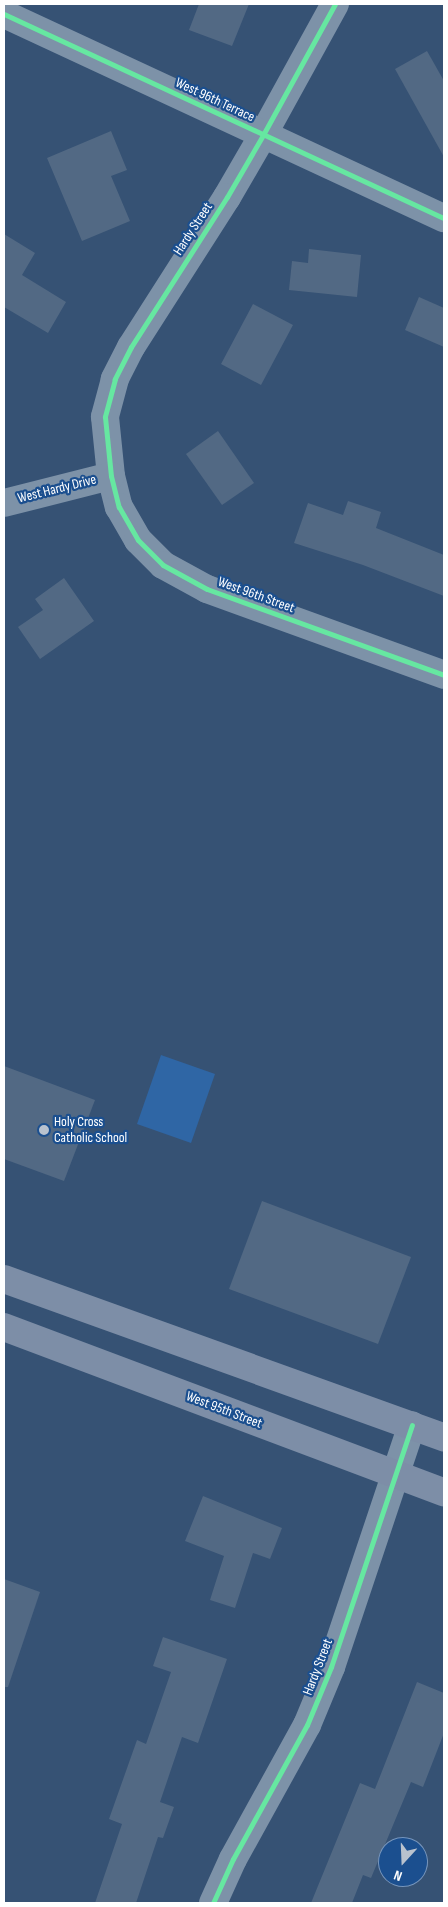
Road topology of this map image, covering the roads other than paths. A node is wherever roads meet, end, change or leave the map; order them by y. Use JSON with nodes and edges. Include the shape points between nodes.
{"nodes":[{"id":1,"x":335,"y":4,"type":"edge"},
{"id":2,"x":4,"y":14,"type":"edge"},
{"id":3,"x":263,"y":135,"type":"junction"},
{"id":4,"x":444,"y":218,"type":"edge"},
{"id":5,"x":111,"y":476,"type":"junction"},
{"id":6,"x":4,"y":503,"type":"edge"},
{"id":7,"x":444,"y":675,"type":"edge"},
{"id":8,"x":4,"y":1279,"type":"edge"},
{"id":9,"x":4,"y":1327,"type":"edge"},
{"id":10,"x":412,"y":1425,"type":"junction"},
{"id":11,"x":444,"y":1437,"type":"edge"},
{"id":12,"x":395,"y":1474,"type":"junction"},
{"id":13,"x":444,"y":1492,"type":"edge"},
{"id":14,"x":213,"y":1903,"type":"edge"}],
"edges":[{"from":1,"to":3,"type":"street","name":"Hardy Street"},
{"from":2,"to":3,"type":"street","name":"West 96th Terrace"},
{"from":3,"to":4,"type":"street","name":"West 96th Terrace"},
{"from":3,"to":5,"type":"street","name":"Hardy Street","via":[[131,347],[115,379],[105,417]]},
{"from":5,"to":6,"type":"street","name":"West Hardy Drive"},
{"from":5,"to":7,"type":"street","name":"West 96th Street","via":[[119,507],[138,540],[163,565],[207,589]]},
{"from":8,"to":10,"type":"main road"},
{"from":9,"to":12,"type":"main road","name":"West 95th Street"},
{"from":10,"to":11,"type":"main road"},
{"from":10,"to":12,"type":"street","name":"Hardy Street"},
{"from":12,"to":13,"type":"main road","name":"West 95th Street"},
{"from":12,"to":14,"type":"street","name":"Hardy Street","via":[[331,1667],[307,1725],[233,1859]]}]}
